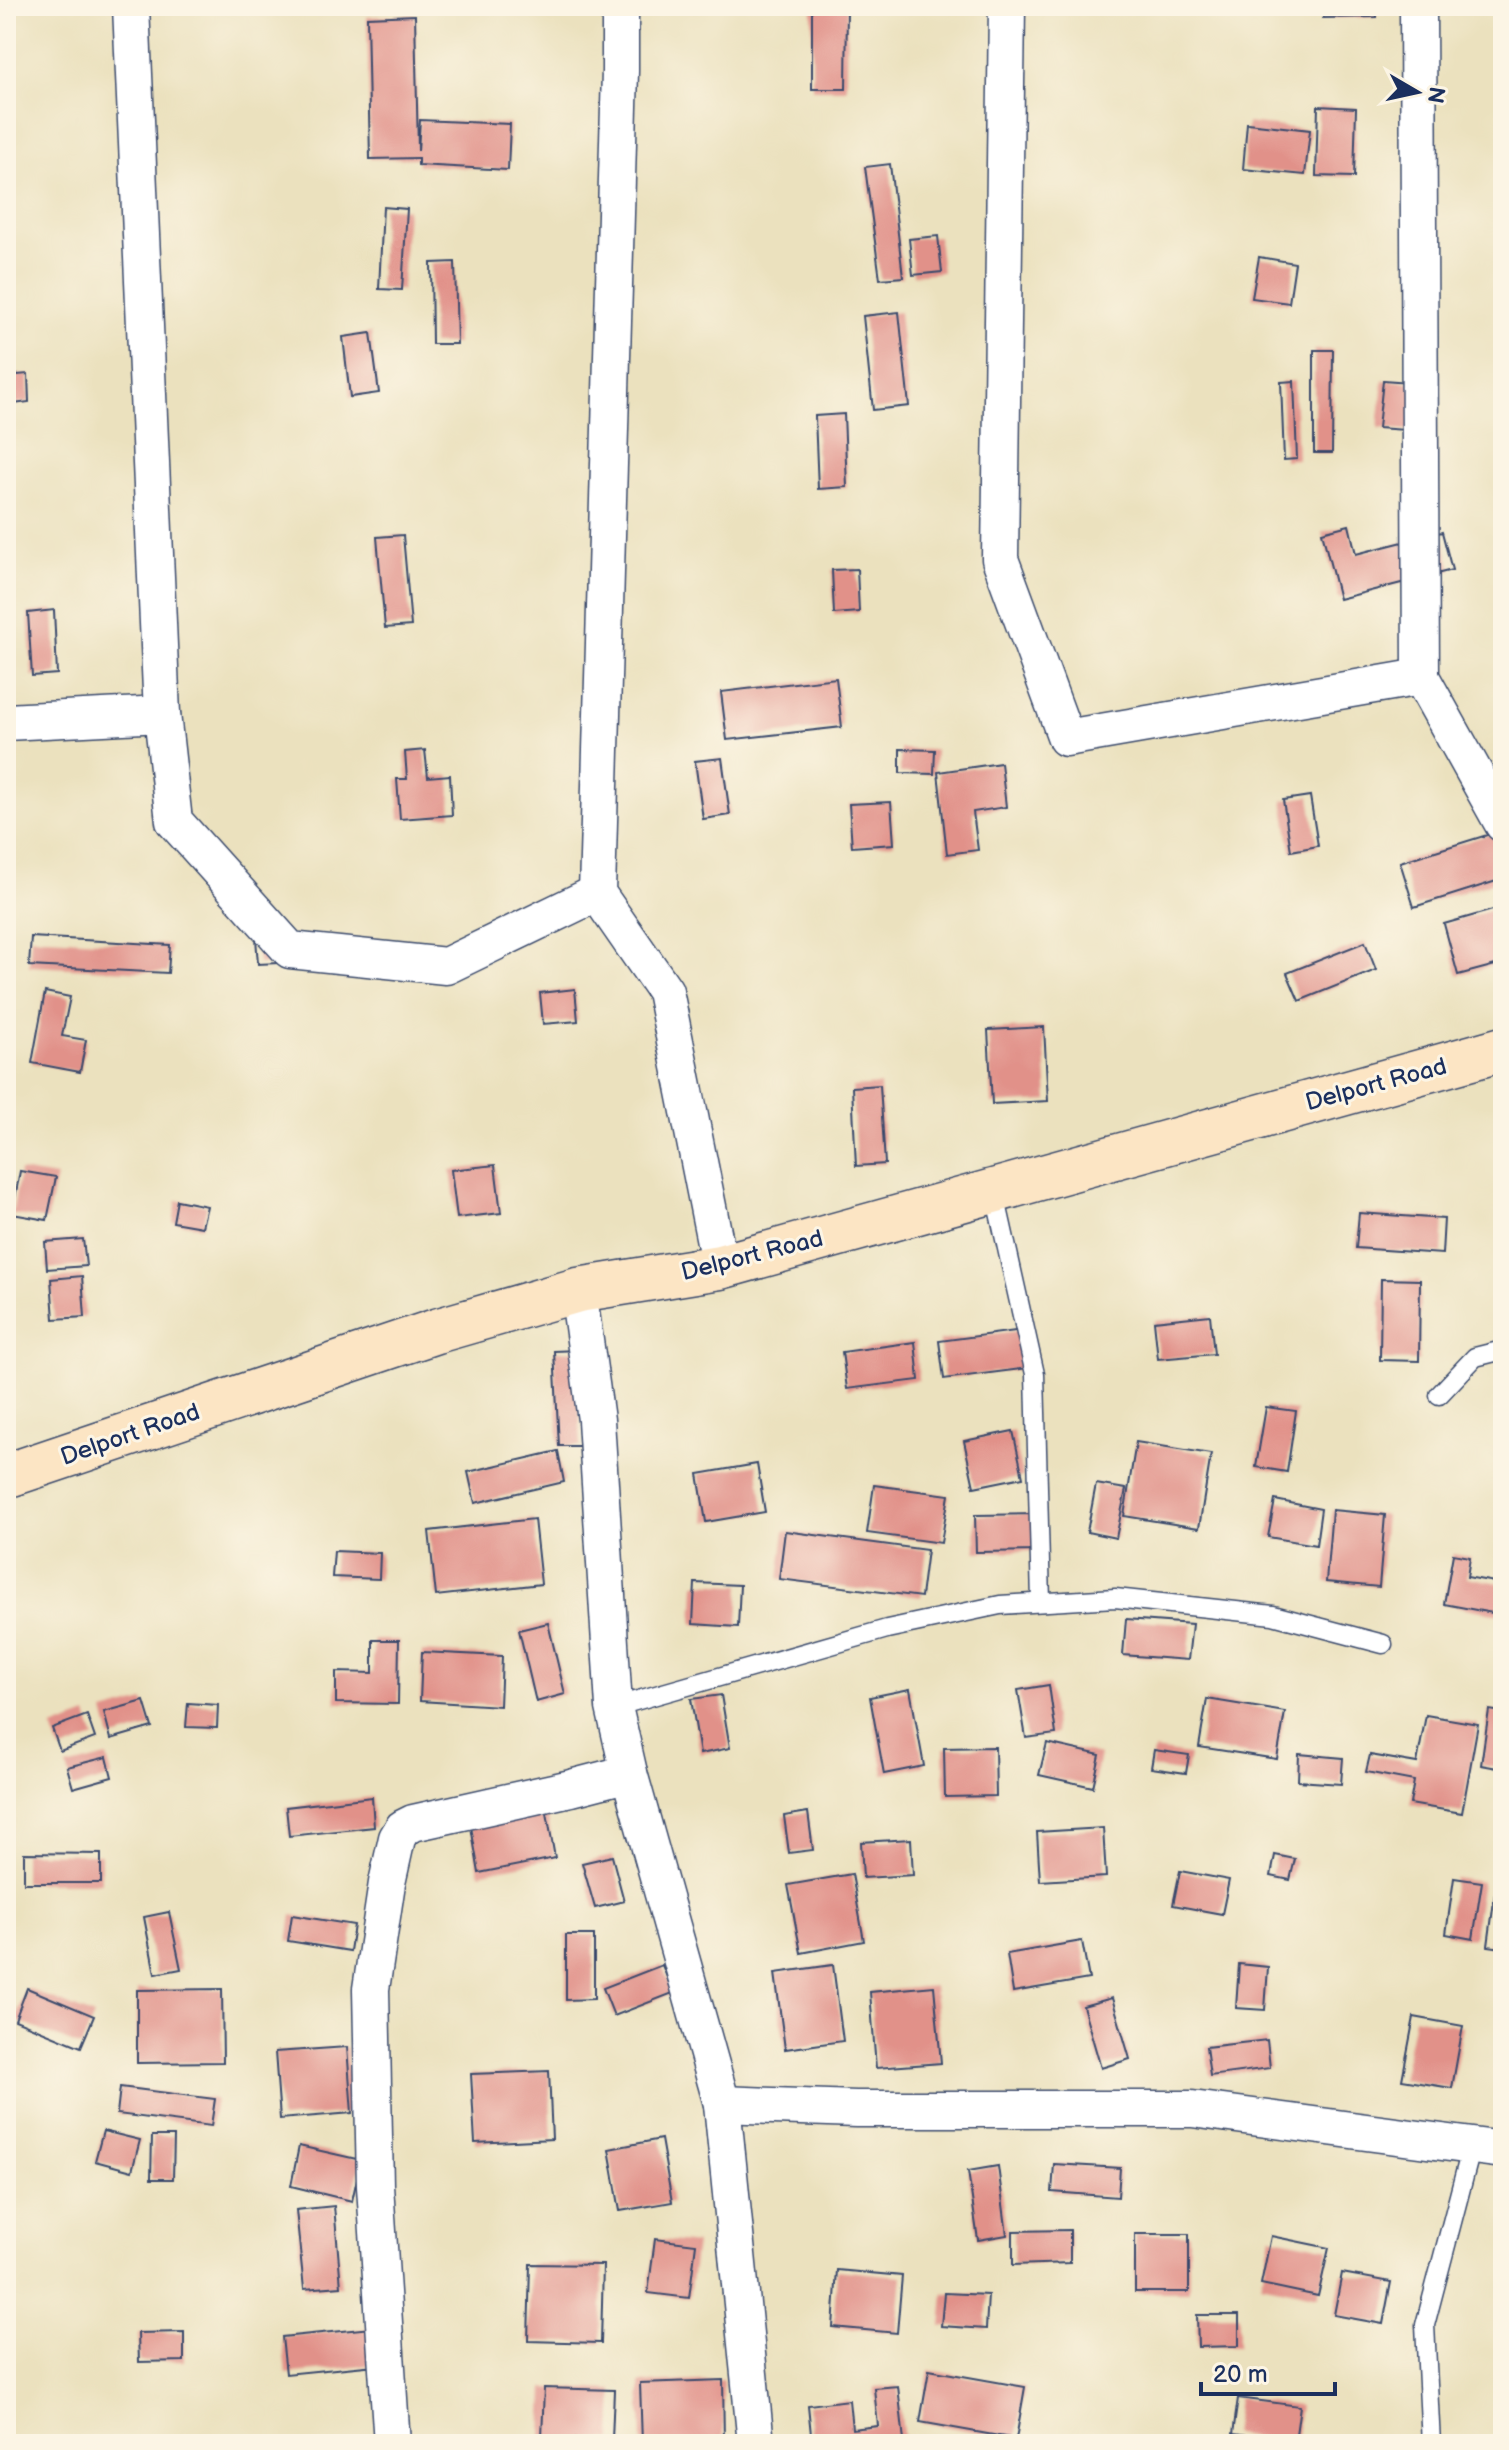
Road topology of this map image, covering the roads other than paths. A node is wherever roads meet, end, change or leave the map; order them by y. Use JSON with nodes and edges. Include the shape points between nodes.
{"nodes":[{"id":1,"x":131,"y":6,"type":"edge"},
{"id":2,"x":620,"y":6,"type":"edge"},
{"id":3,"x":1007,"y":6,"type":"edge"},
{"id":4,"x":1418,"y":6,"type":"edge"},
{"id":5,"x":1421,"y":677,"type":"junction"},
{"id":6,"x":162,"y":714,"type":"junction"},
{"id":7,"x":6,"y":722,"type":"edge"},
{"id":8,"x":1503,"y":824,"type":"edge"},
{"id":9,"x":597,"y":893,"type":"junction"},
{"id":10,"x":1503,"y":1049,"type":"edge"},
{"id":11,"x":994,"y":1190,"type":"junction"},
{"id":12,"x":720,"y":1267,"type":"junction"},
{"id":13,"x":578,"y":1290,"type":"junction"},
{"id":14,"x":1503,"y":1350,"type":"edge"},
{"id":15,"x":1439,"y":1395,"type":"dead end"},
{"id":16,"x":6,"y":1476,"type":"edge"},
{"id":17,"x":1041,"y":1602,"type":"junction"},
{"id":18,"x":1383,"y":1644,"type":"dead end"},
{"id":19,"x":614,"y":1707,"type":"junction"},
{"id":20,"x":629,"y":1773,"type":"junction"},
{"id":21,"x":722,"y":2104,"type":"junction"},
{"id":22,"x":1487,"y":2148,"type":"edge"},
{"id":23,"x":392,"y":2444,"type":"edge"},
{"id":24,"x":756,"y":2444,"type":"edge"},
{"id":25,"x":1431,"y":2444,"type":"edge"}],
"edges":[{"from":1,"to":6,"type":"street"},
{"from":2,"to":9,"type":"street"},
{"from":3,"to":5,"type":"street","via":[[1000,559],[1066,738]]},
{"from":4,"to":5,"type":"street"},
{"from":5,"to":8,"type":"street"},
{"from":6,"to":7,"type":"street"},
{"from":6,"to":9,"type":"street","via":[[174,821],[290,950],[446,966]]},
{"from":9,"to":12,"type":"street","via":[[665,991]]},
{"from":10,"to":11,"type":"street","name":"Delport Road"},
{"from":11,"to":12,"type":"street","name":"Delport Road"},
{"from":11,"to":17,"type":"lane","via":[[1035,1374]]},
{"from":12,"to":13,"type":"street","name":"Delport Road"},
{"from":13,"to":16,"type":"street","name":"Delport Road","via":[[436,1331]]},
{"from":13,"to":19,"type":"street","via":[[596,1420]]},
{"from":14,"to":15,"type":"lane","via":[[1475,1357]]},
{"from":17,"to":18,"type":"lane","via":[[1115,1598],[1273,1615]]},
{"from":17,"to":19,"type":"lane","via":[[1000,1605],[887,1629]]},
{"from":19,"to":20,"type":"street"},
{"from":20,"to":21,"type":"street"},
{"from":20,"to":23,"type":"street","via":[[413,1823],[397,1838],[371,1989],[375,2186]]},
{"from":21,"to":22,"type":"street","via":[[1192,2109]]},
{"from":21,"to":24,"type":"street"},
{"from":22,"to":25,"type":"lane","via":[[1425,2325]]}]}
